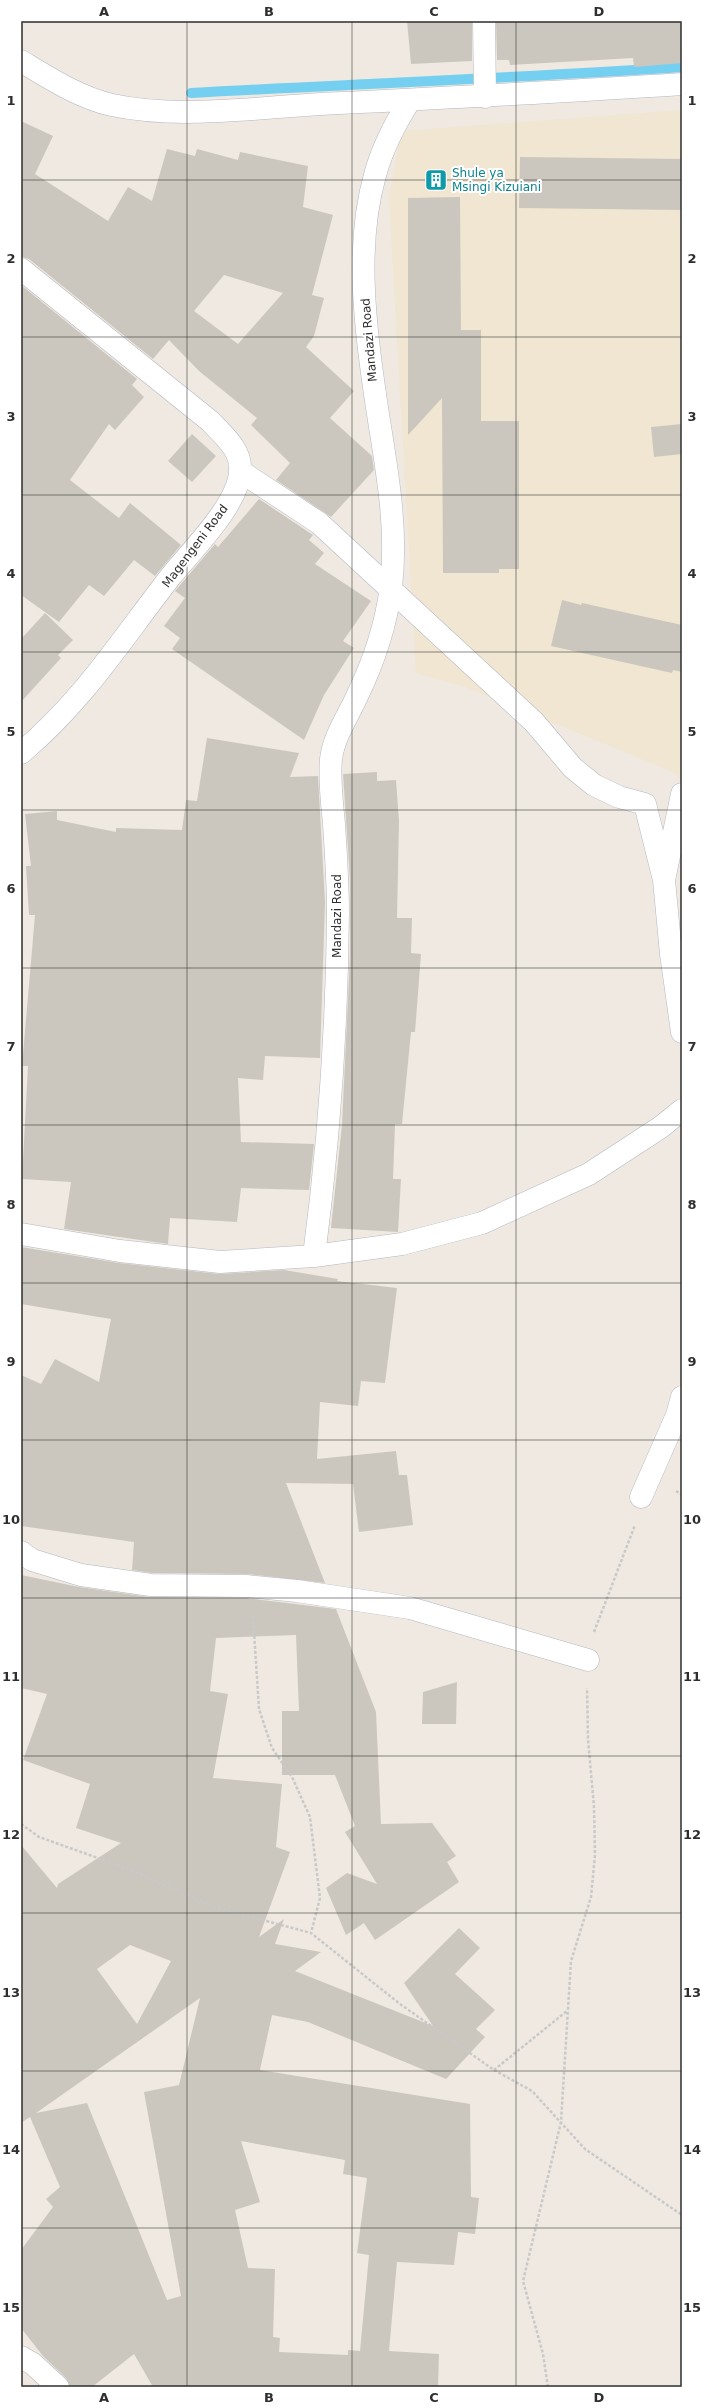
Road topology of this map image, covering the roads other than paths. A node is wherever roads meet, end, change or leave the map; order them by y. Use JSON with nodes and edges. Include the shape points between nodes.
{"nodes":[{"id":1,"x":484,"y":21,"type":"edge"},
{"id":2,"x":21,"y":61,"type":"edge"},
{"id":3,"x":682,"y":84,"type":"edge"},
{"id":4,"x":485,"y":97,"type":"junction"},
{"id":5,"x":410,"y":100,"type":"junction"},
{"id":6,"x":21,"y":269,"type":"edge"},
{"id":7,"x":240,"y":471,"type":"junction"},
{"id":8,"x":391,"y":587,"type":"junction"},
{"id":9,"x":21,"y":753,"type":"edge"},
{"id":10,"x":682,"y":794,"type":"edge"},
{"id":11,"x":664,"y":880,"type":"junction"},
{"id":12,"x":682,"y":1032,"type":"edge"},
{"id":13,"x":682,"y":1110,"type":"edge"},
{"id":14,"x":21,"y":1234,"type":"edge"},
{"id":15,"x":314,"y":1256,"type":"junction"},
{"id":16,"x":682,"y":1397,"type":"edge"},
{"id":17,"x":641,"y":1497,"type":"dead end"},
{"id":18,"x":21,"y":1552,"type":"edge"},
{"id":19,"x":588,"y":1660,"type":"road end"},
{"id":20,"x":21,"y":2357,"type":"edge"},
{"id":21,"x":58,"y":2387,"type":"edge"}],
"edges":[{"from":1,"to":4,"type":"street"},
{"from":2,"to":5,"type":"street","via":[[86,97],[111,105],[142,110],[192,111]]},
{"from":3,"to":4,"type":"street"},
{"from":4,"to":5,"type":"street"},
{"from":5,"to":8,"type":"street","name":"Mandazi Road","via":[[399,118],[375,174],[365,228],[364,283],[368,326],[374,386],[389,473],[393,533]]},
{"from":6,"to":7,"type":"street","name":"Magengeni Road","via":[[210,421],[231,443],[238,456]]},
{"from":7,"to":8,"type":"street","via":[[319,523]]},
{"from":7,"to":9,"type":"street","name":"Magengeni Road","via":[[232,497],[214,524],[105,666],[72,706]]},
{"from":8,"to":11,"type":"street","via":[[534,722],[572,768],[607,791],[645,804]]},
{"from":8,"to":15,"type":"street","name":"Mandazi Road","via":[[381,633],[369,670],[342,724],[331,757],[338,909],[336,1013],[331,1106]]},
{"from":10,"to":11,"type":"street"},
{"from":11,"to":12,"type":"street"},
{"from":13,"to":15,"type":"street","via":[[661,1127],[589,1174],[482,1223],[402,1244]]},
{"from":14,"to":15,"type":"street","via":[[120,1251],[220,1262]]},
{"from":16,"to":17,"type":"street","via":[[677,1415]]},
{"from":18,"to":19,"type":"street","via":[[32,1560],[89,1576],[151,1585],[246,1586],[410,1608]]},
{"from":20,"to":21,"type":"street","via":[[33,2364]]}]}
